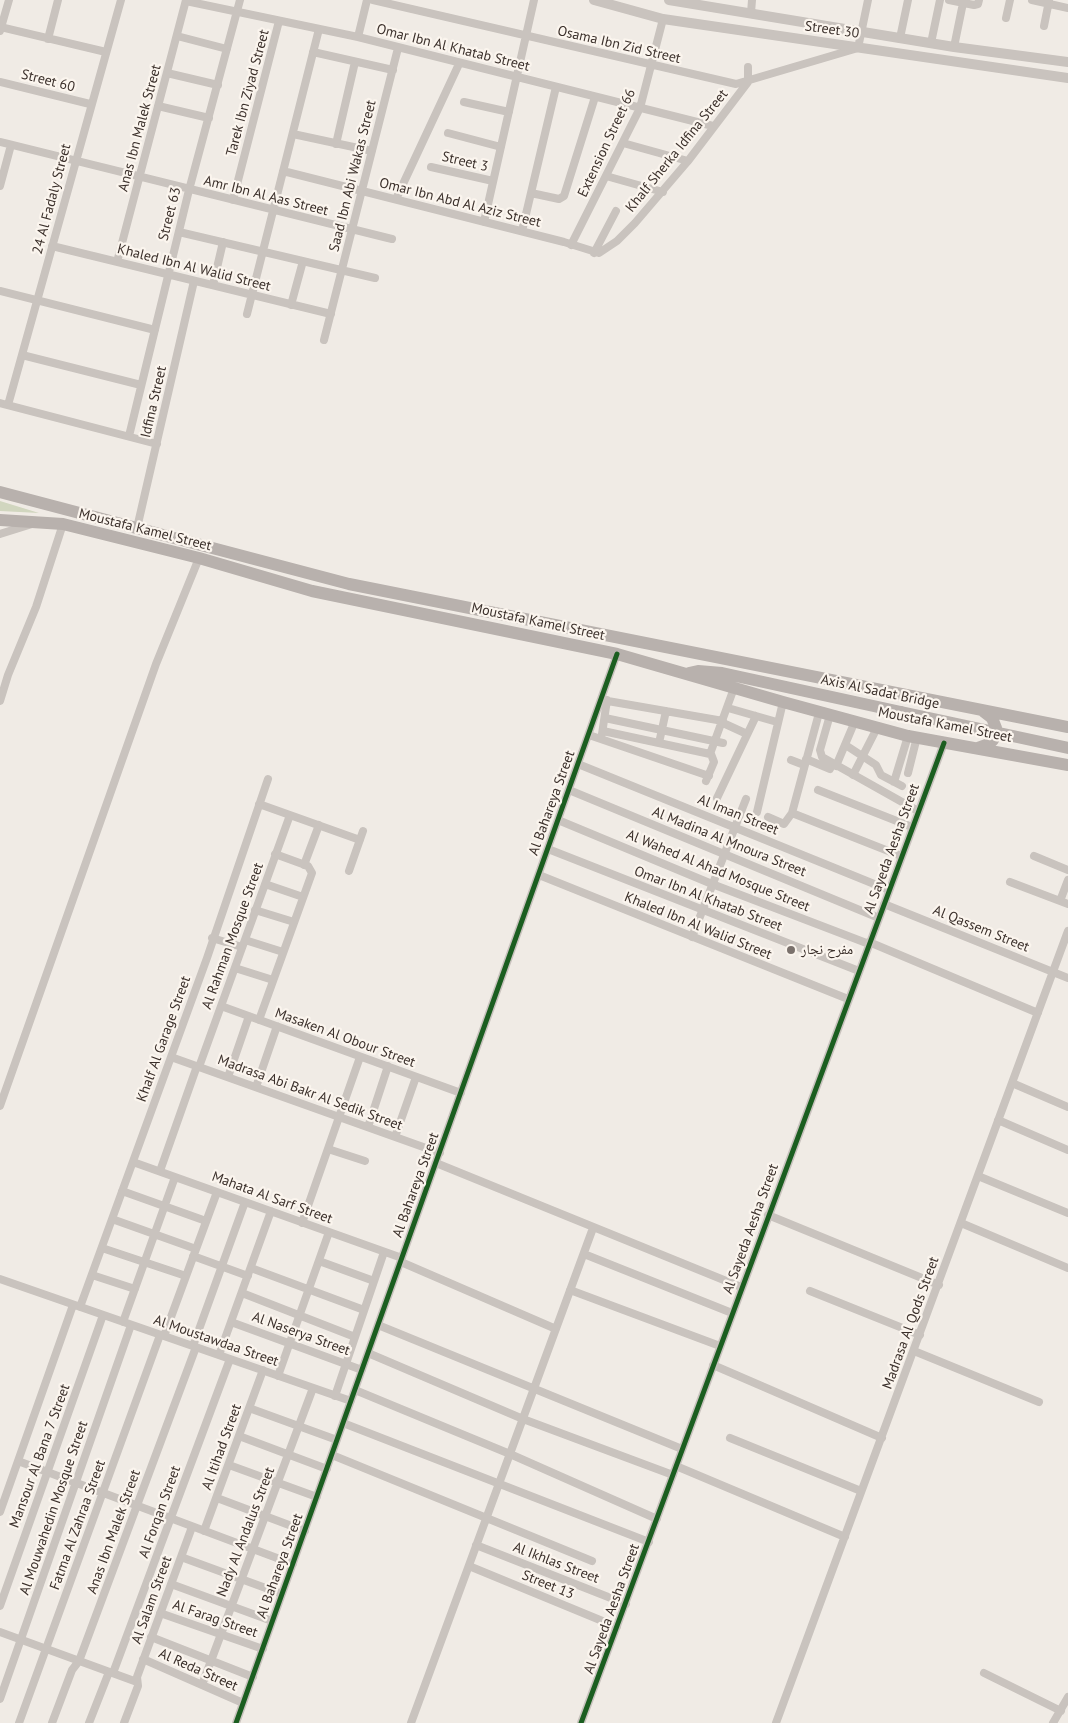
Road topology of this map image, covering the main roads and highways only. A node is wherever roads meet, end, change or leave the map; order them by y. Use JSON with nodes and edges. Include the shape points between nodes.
{"nodes":[{"id":1,"x":0,"y":492,"type":"edge"},
{"id":2,"x":0,"y":520,"type":"edge"},
{"id":3,"x":685,"y":674,"type":"junction"},
{"id":4,"x":983,"y":711,"type":"junction"},
{"id":5,"x":1044,"y":723,"type":"junction"},
{"id":6,"x":1068,"y":727,"type":"edge"},
{"id":7,"x":978,"y":748,"type":"junction"},
{"id":8,"x":1068,"y":748,"type":"edge"},
{"id":9,"x":1046,"y":760,"type":"junction"},
{"id":10,"x":1068,"y":765,"type":"edge"}],
"edges":[{"from":1,"to":4,"type":"main road","name":"Moustafa Kamel Street","via":[[349,584]]},
{"from":2,"to":3,"type":"main road","name":"Moustafa Kamel Street","via":[[63,524],[199,558],[312,591],[617,654]]},
{"from":3,"to":7,"type":"main road","name":"Moustafa Kamel Street","via":[[877,728]]},
{"from":3,"to":8,"type":"main road","name":"Axis Al Sadat Bridge","bridge":true,"via":[[698,671],[722,673]]},
{"from":4,"to":5,"type":"main road","name":"Moustafa Kamel Street"},
{"from":4,"to":7,"type":"main road","via":[[992,718],[996,728],[993,740]]},
{"from":5,"to":6,"type":"main road","name":"Moustafa Kamel Street"},
{"from":5,"to":9,"type":"main road","via":[[1033,730],[1030,742],[1035,754]]},
{"from":7,"to":9,"type":"main road","name":"Moustafa Kamel Street"},
{"from":9,"to":10,"type":"main road","name":"Moustafa Kamel Street"}]}
